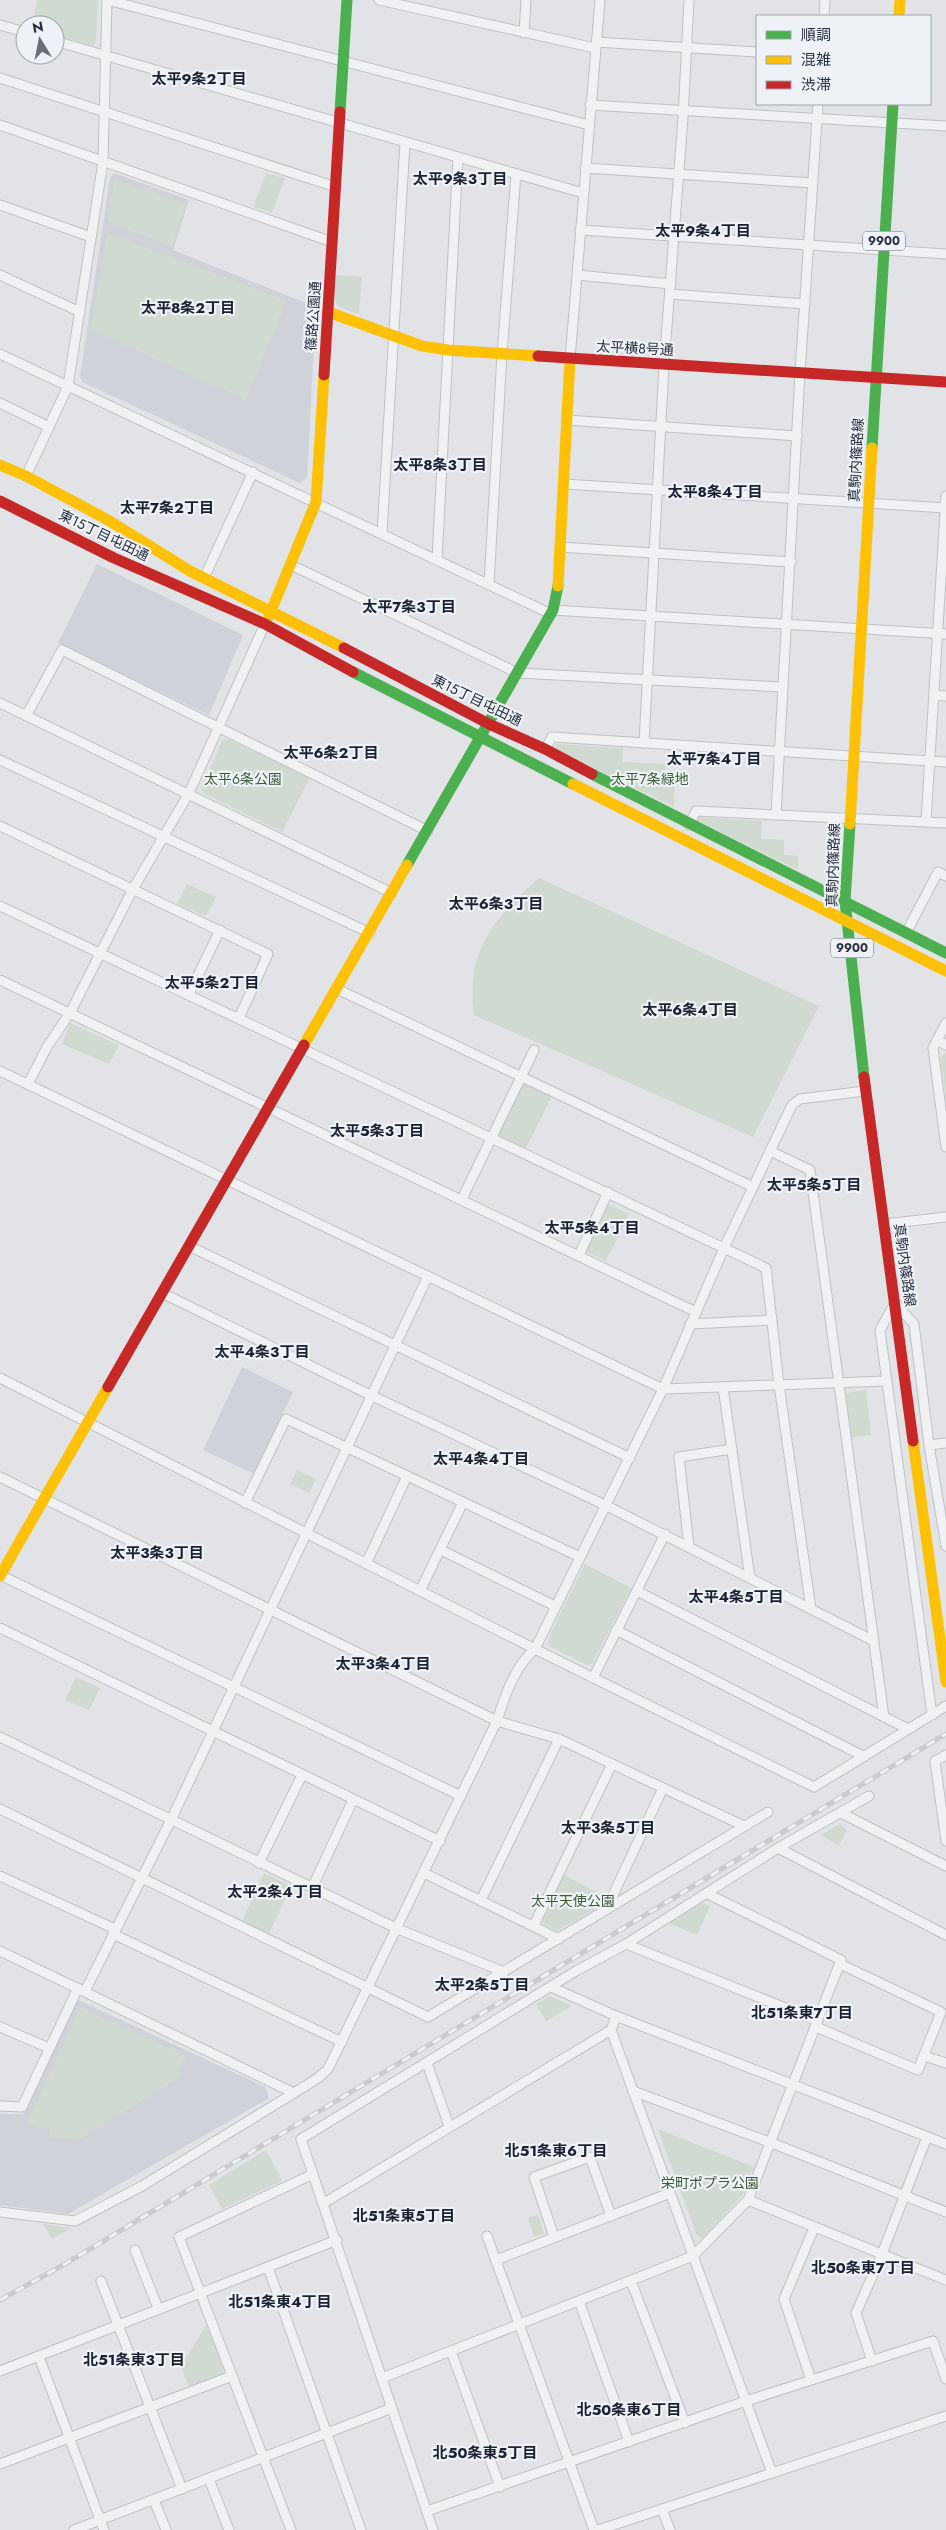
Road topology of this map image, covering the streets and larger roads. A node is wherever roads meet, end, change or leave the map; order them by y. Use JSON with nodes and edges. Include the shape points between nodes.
{"nodes":[{"id":1,"x":107,"y":0,"type":"edge"},
{"id":2,"x":347,"y":0,"type":"edge"},
{"id":3,"x":379,"y":0,"type":"edge"},
{"id":4,"x":526,"y":0,"type":"edge"},
{"id":5,"x":600,"y":0,"type":"edge"},
{"id":6,"x":689,"y":0,"type":"edge"},
{"id":7,"x":825,"y":0,"type":"edge"},
{"id":8,"x":900,"y":0,"type":"edge"},
{"id":9,"x":824,"y":15,"type":"edge"},
{"id":10,"x":898,"y":15,"type":"edge"},
{"id":11,"x":0,"y":25,"type":"edge"},
{"id":12,"x":15,"y":29,"type":"edge"},
{"id":13,"x":524,"y":32,"type":"junction"},
{"id":14,"x":65,"y":44,"type":"edge"},
{"id":15,"x":596,"y":45,"type":"junction"},
{"id":16,"x":687,"y":48,"type":"junction"},
{"id":17,"x":756,"y":52,"type":"edge"},
{"id":18,"x":105,"y":55,"type":"junction"},
{"id":19,"x":344,"y":61,"type":"junction"},
{"id":20,"x":0,"y":78,"type":"edge"},
{"id":21,"x":590,"y":105,"type":"junction"},
{"id":22,"x":818,"y":105,"type":"edge"},
{"id":23,"x":893,"y":105,"type":"edge"},
{"id":24,"x":684,"y":111,"type":"junction"},
{"id":25,"x":104,"y":112,"type":"junction"},
{"id":26,"x":817,"y":119,"type":"junction"},
{"id":27,"x":340,"y":123,"type":"junction"},
{"id":28,"x":892,"y":123,"type":"junction"},
{"id":29,"x":589,"y":124,"type":"junction"},
{"id":30,"x":0,"y":125,"type":"edge"},
{"id":31,"x":946,"y":126,"type":"edge"},
{"id":32,"x":405,"y":142,"type":"junction"},
{"id":33,"x":458,"y":157,"type":"junction"},
{"id":34,"x":104,"y":162,"type":"junction"},
{"id":35,"x":585,"y":168,"type":"junction"},
{"id":36,"x":516,"y":174,"type":"junction"},
{"id":37,"x":679,"y":174,"type":"junction"},
{"id":38,"x":813,"y":182,"type":"junction"},
{"id":39,"x":336,"y":187,"type":"junction"},
{"id":40,"x":583,"y":193,"type":"junction"},
{"id":41,"x":0,"y":205,"type":"edge"},
{"id":42,"x":580,"y":230,"type":"junction"},
{"id":43,"x":91,"y":237,"type":"junction"},
{"id":44,"x":674,"y":238,"type":"junction"},
{"id":45,"x":332,"y":242,"type":"junction"},
{"id":46,"x":809,"y":245,"type":"junction"},
{"id":47,"x":884,"y":250,"type":"junction"},
{"id":48,"x":946,"y":254,"type":"edge"},
{"id":49,"x":0,"y":275,"type":"edge"},
{"id":50,"x":577,"y":275,"type":"junction"},
{"id":51,"x":671,"y":284,"type":"junction"},
{"id":52,"x":670,"y":294,"type":"junction"},
{"id":53,"x":805,"y":304,"type":"junction"},
{"id":54,"x":80,"y":312,"type":"junction"},
{"id":55,"x":328,"y":312,"type":"junction"},
{"id":56,"x":395,"y":335,"type":"junction"},
{"id":57,"x":448,"y":350,"type":"junction"},
{"id":58,"x":0,"y":354,"type":"edge"},
{"id":59,"x":502,"y":354,"type":"junction"},
{"id":60,"x":570,"y":359,"type":"junction"},
{"id":61,"x":664,"y":365,"type":"junction"},
{"id":62,"x":800,"y":373,"type":"junction"},
{"id":63,"x":876,"y":378,"type":"junction"},
{"id":64,"x":946,"y":382,"type":"edge"},
{"id":65,"x":68,"y":386,"type":"junction"},
{"id":66,"x":0,"y":403,"type":"edge"},
{"id":67,"x":567,"y":420,"type":"junction"},
{"id":68,"x":661,"y":426,"type":"junction"},
{"id":69,"x":49,"y":427,"type":"junction"},
{"id":70,"x":797,"y":436,"type":"junction"},
{"id":71,"x":0,"y":465,"type":"edge"},
{"id":72,"x":253,"y":472,"type":"junction"},
{"id":73,"x":26,"y":476,"type":"junction"},
{"id":74,"x":564,"y":484,"type":"junction"},
{"id":75,"x":658,"y":490,"type":"junction"},
{"id":76,"x":946,"y":496,"type":"edge"},
{"id":77,"x":794,"y":498,"type":"junction"},
{"id":78,"x":0,"y":501,"type":"edge"},
{"id":79,"x":316,"y":502,"type":"junction"},
{"id":80,"x":868,"y":504,"type":"junction"},
{"id":81,"x":946,"y":508,"type":"edge"},
{"id":82,"x":382,"y":534,"type":"junction"},
{"id":83,"x":560,"y":547,"type":"junction"},
{"id":84,"x":655,"y":554,"type":"junction"},
{"id":85,"x":437,"y":560,"type":"junction"},
{"id":86,"x":791,"y":562,"type":"junction"},
{"id":87,"x":291,"y":565,"type":"junction"},
{"id":88,"x":944,"y":571,"type":"edge"},
{"id":89,"x":204,"y":578,"type":"junction"},
{"id":90,"x":488,"y":584,"type":"junction"},
{"id":91,"x":272,"y":610,"type":"junction"},
{"id":92,"x":552,"y":612,"type":"junction"},
{"id":93,"x":651,"y":616,"type":"junction"},
{"id":94,"x":265,"y":624,"type":"junction"},
{"id":95,"x":787,"y":624,"type":"junction"},
{"id":96,"x":861,"y":628,"type":"junction"},
{"id":97,"x":942,"y":634,"type":"edge"},
{"id":98,"x":518,"y":673,"type":"junction"},
{"id":99,"x":648,"y":678,"type":"junction"},
{"id":100,"x":783,"y":687,"type":"junction"},
{"id":101,"x":934,"y":695,"type":"junction"},
{"id":102,"x":946,"y":696,"type":"edge"},
{"id":103,"x":0,"y":704,"type":"edge"},
{"id":104,"x":26,"y":716,"type":"junction"},
{"id":105,"x":489,"y":724,"type":"junction"},
{"id":106,"x":218,"y":727,"type":"junction"},
{"id":107,"x":482,"y":737,"type":"junction"},
{"id":108,"x":644,"y":743,"type":"junction"},
{"id":109,"x":545,"y":749,"type":"junction"},
{"id":110,"x":779,"y":751,"type":"junction"},
{"id":111,"x":854,"y":755,"type":"junction"},
{"id":112,"x":0,"y":760,"type":"edge"},
{"id":113,"x":930,"y":761,"type":"junction"},
{"id":114,"x":946,"y":762,"type":"edge"},
{"id":115,"x":189,"y":793,"type":"junction"},
{"id":116,"x":776,"y":815,"type":"junction"},
{"id":117,"x":850,"y":818,"type":"junction"},
{"id":118,"x":926,"y":822,"type":"junction"},
{"id":119,"x":946,"y":824,"type":"edge"},
{"id":120,"x":689,"y":825,"type":"junction"},
{"id":121,"x":0,"y":826,"type":"edge"},
{"id":122,"x":428,"y":831,"type":"junction"},
{"id":123,"x":164,"y":837,"type":"junction"},
{"id":124,"x":946,"y":876,"type":"edge"},
{"id":125,"x":133,"y":890,"type":"junction"},
{"id":126,"x":392,"y":893,"type":"junction"},
{"id":127,"x":845,"y":900,"type":"junction"},
{"id":128,"x":0,"y":906,"type":"edge"},
{"id":129,"x":847,"y":920,"type":"junction"},
{"id":130,"x":220,"y":930,"type":"junction"},
{"id":131,"x":370,"y":933,"type":"junction"},
{"id":132,"x":906,"y":933,"type":"junction"},
{"id":133,"x":102,"y":953,"type":"junction"},
{"id":134,"x":946,"y":954,"type":"edge"},
{"id":135,"x":946,"y":971,"type":"edge"},
{"id":136,"x":0,"y":980,"type":"edge"},
{"id":137,"x":338,"y":989,"type":"junction"},
{"id":138,"x":189,"y":994,"type":"junction"},
{"id":139,"x":70,"y":1014,"type":"junction"},
{"id":140,"x":239,"y":1018,"type":"junction"},
{"id":141,"x":946,"y":1023,"type":"edge"},
{"id":142,"x":937,"y":1040,"type":"junction"},
{"id":143,"x":946,"y":1045,"type":"edge"},
{"id":144,"x":304,"y":1049,"type":"junction"},
{"id":145,"x":534,"y":1050,"type":"dead end"},
{"id":146,"x":0,"y":1071,"type":"edge"},
{"id":147,"x":522,"y":1077,"type":"junction"},
{"id":148,"x":28,"y":1084,"type":"junction"},
{"id":149,"x":866,"y":1091,"type":"junction"},
{"id":150,"x":269,"y":1108,"type":"junction"},
{"id":151,"x":492,"y":1137,"type":"junction"},
{"id":152,"x":946,"y":1147,"type":"edge"},
{"id":153,"x":770,"y":1151,"type":"junction"},
{"id":154,"x":227,"y":1180,"type":"junction"},
{"id":155,"x":753,"y":1187,"type":"junction"},
{"id":156,"x":608,"y":1192,"type":"junction"},
{"id":157,"x":462,"y":1199,"type":"junction"},
{"id":158,"x":946,"y":1217,"type":"edge"},
{"id":159,"x":885,"y":1224,"type":"junction"},
{"id":160,"x":189,"y":1246,"type":"junction"},
{"id":161,"x":724,"y":1248,"type":"junction"},
{"id":162,"x":579,"y":1255,"type":"junction"},
{"id":163,"x":428,"y":1276,"type":"junction"},
{"id":164,"x":162,"y":1293,"type":"junction"},
{"id":165,"x":895,"y":1303,"type":"junction"},
{"id":166,"x":696,"y":1312,"type":"junction"},
{"id":167,"x":772,"y":1320,"type":"junction"},
{"id":168,"x":690,"y":1324,"type":"junction"},
{"id":169,"x":395,"y":1345,"type":"junction"},
{"id":170,"x":0,"y":1378,"type":"edge"},
{"id":171,"x":886,"y":1381,"type":"junction"},
{"id":172,"x":840,"y":1384,"type":"junction"},
{"id":173,"x":779,"y":1385,"type":"junction"},
{"id":174,"x":723,"y":1387,"type":"junction"},
{"id":175,"x":663,"y":1388,"type":"junction"},
{"id":176,"x":372,"y":1395,"type":"junction"},
{"id":177,"x":88,"y":1423,"type":"junction"},
{"id":178,"x":946,"y":1443,"type":"edge"},
{"id":179,"x":929,"y":1445,"type":"junction"},
{"id":180,"x":346,"y":1448,"type":"junction"},
{"id":181,"x":732,"y":1449,"type":"junction"},
{"id":182,"x":630,"y":1458,"type":"junction"},
{"id":183,"x":406,"y":1476,"type":"junction"},
{"id":184,"x":0,"y":1477,"type":"edge"},
{"id":185,"x":44,"y":1498,"type":"junction"},
{"id":186,"x":463,"y":1502,"type":"junction"},
{"id":187,"x":245,"y":1503,"type":"junction"},
{"id":188,"x":607,"y":1506,"type":"junction"},
{"id":189,"x":307,"y":1532,"type":"junction"},
{"id":190,"x":665,"y":1534,"type":"junction"},
{"id":191,"x":946,"y":1544,"type":"edge"},
{"id":192,"x":689,"y":1547,"type":"junction"},
{"id":193,"x":441,"y":1550,"type":"junction"},
{"id":194,"x":580,"y":1557,"type":"junction"},
{"id":195,"x":366,"y":1564,"type":"junction"},
{"id":196,"x":0,"y":1575,"type":"edge"},
{"id":197,"x":750,"y":1578,"type":"junction"},
{"id":198,"x":420,"y":1591,"type":"junction"},
{"id":199,"x":637,"y":1591,"type":"junction"},
{"id":200,"x":555,"y":1606,"type":"junction"},
{"id":201,"x":811,"y":1609,"type":"junction"},
{"id":202,"x":269,"y":1610,"type":"junction"},
{"id":203,"x":0,"y":1628,"type":"edge"},
{"id":204,"x":616,"y":1630,"type":"junction"},
{"id":205,"x":874,"y":1641,"type":"junction"},
{"id":206,"x":535,"y":1649,"type":"junction"},
{"id":207,"x":593,"y":1678,"type":"junction"},
{"id":208,"x":946,"y":1682,"type":"edge"},
{"id":209,"x":233,"y":1686,"type":"junction"},
{"id":210,"x":946,"y":1706,"type":"edge"},
{"id":211,"x":932,"y":1715,"type":"junction"},
{"id":212,"x":884,"y":1717,"type":"junction"},
{"id":213,"x":497,"y":1721,"type":"junction"},
{"id":214,"x":908,"y":1729,"type":"junction"},
{"id":215,"x":211,"y":1731,"type":"junction"},
{"id":216,"x":0,"y":1737,"type":"edge"},
{"id":217,"x":559,"y":1739,"type":"junction"},
{"id":218,"x":946,"y":1755,"type":"edge"},
{"id":219,"x":863,"y":1756,"type":"junction"},
{"id":220,"x":612,"y":1764,"type":"junction"},
{"id":221,"x":302,"y":1775,"type":"junction"},
{"id":222,"x":663,"y":1788,"type":"junction"},
{"id":223,"x":461,"y":1796,"type":"junction"},
{"id":224,"x":869,"y":1796,"type":"dead end"},
{"id":225,"x":353,"y":1800,"type":"junction"},
{"id":226,"x":0,"y":1810,"type":"edge"},
{"id":227,"x":768,"y":1812,"type":"dead end"},
{"id":228,"x":841,"y":1813,"type":"junction"},
{"id":229,"x":171,"y":1820,"type":"junction"},
{"id":230,"x":744,"y":1826,"type":"junction"},
{"id":231,"x":440,"y":1841,"type":"junction"},
{"id":232,"x":946,"y":1841,"type":"edge"},
{"id":233,"x":778,"y":1848,"type":"junction"},
{"id":234,"x":259,"y":1863,"type":"junction"},
{"id":235,"x":946,"y":1866,"type":"edge"},
{"id":236,"x":424,"y":1873,"type":"junction"},
{"id":237,"x":0,"y":1876,"type":"edge"},
{"id":238,"x":143,"y":1878,"type":"junction"},
{"id":239,"x":312,"y":1888,"type":"junction"},
{"id":240,"x":708,"y":1894,"type":"junction"},
{"id":241,"x":481,"y":1900,"type":"junction"},
{"id":242,"x":607,"y":1908,"type":"junction"},
{"id":243,"x":534,"y":1925,"type":"junction"},
{"id":244,"x":398,"y":1929,"type":"junction"},
{"id":245,"x":114,"y":1932,"type":"junction"},
{"id":246,"x":946,"y":1935,"type":"edge"},
{"id":247,"x":559,"y":1939,"type":"junction"},
{"id":248,"x":626,"y":1944,"type":"junction"},
{"id":249,"x":0,"y":1951,"type":"edge"},
{"id":250,"x":840,"y":1964,"type":"junction"},
{"id":251,"x":504,"y":1972,"type":"junction"},
{"id":252,"x":369,"y":1987,"type":"junction"},
{"id":253,"x":551,"y":1987,"type":"junction"},
{"id":254,"x":82,"y":1990,"type":"junction"},
{"id":255,"x":616,"y":2016,"type":"junction"},
{"id":256,"x":817,"y":2024,"type":"junction"},
{"id":257,"x":0,"y":2027,"type":"edge"},
{"id":258,"x":612,"y":2030,"type":"junction"},
{"id":259,"x":342,"y":2042,"type":"junction"},
{"id":260,"x":49,"y":2048,"type":"junction"},
{"id":261,"x":924,"y":2056,"type":"junction"},
{"id":262,"x":427,"y":2063,"type":"junction"},
{"id":263,"x":946,"y":2063,"type":"edge"},
{"id":264,"x":794,"y":2084,"type":"junction"},
{"id":265,"x":633,"y":2091,"type":"junction"},
{"id":266,"x":294,"y":2093,"type":"junction"},
{"id":267,"x":0,"y":2106,"type":"edge"},
{"id":268,"x":450,"y":2126,"type":"junction"},
{"id":269,"x":927,"y":2137,"type":"junction"},
{"id":270,"x":770,"y":2142,"type":"junction"},
{"id":271,"x":946,"y":2144,"type":"edge"},
{"id":272,"x":313,"y":2174,"type":"junction"},
{"id":273,"x":670,"y":2192,"type":"junction"},
{"id":274,"x":904,"y":2196,"type":"junction"},
{"id":275,"x":748,"y":2200,"type":"junction"},
{"id":276,"x":324,"y":2203,"type":"junction"},
{"id":277,"x":0,"y":2212,"type":"edge"},
{"id":278,"x":946,"y":2212,"type":"edge"},
{"id":279,"x":611,"y":2216,"type":"junction"},
{"id":280,"x":814,"y":2228,"type":"junction"},
{"id":281,"x":487,"y":2236,"type":"dead end"},
{"id":282,"x":554,"y":2238,"type":"junction"},
{"id":283,"x":337,"y":2240,"type":"junction"},
{"id":284,"x":135,"y":2250,"type":"dead end"},
{"id":285,"x":882,"y":2254,"type":"junction"},
{"id":286,"x":693,"y":2256,"type":"junction"},
{"id":287,"x":496,"y":2260,"type":"junction"},
{"id":288,"x":268,"y":2267,"type":"junction"},
{"id":289,"x":946,"y":2280,"type":"edge"},
{"id":290,"x":101,"y":2281,"type":"dead end"},
{"id":291,"x":631,"y":2281,"type":"junction"},
{"id":292,"x":201,"y":2292,"type":"junction"},
{"id":293,"x":579,"y":2302,"type":"junction"},
{"id":294,"x":158,"y":2308,"type":"junction"},
{"id":295,"x":119,"y":2324,"type":"junction"},
{"id":296,"x":519,"y":2325,"type":"junction"},
{"id":297,"x":451,"y":2351,"type":"junction"},
{"id":298,"x":39,"y":2357,"type":"junction"},
{"id":299,"x":872,"y":2361,"type":"junction"},
{"id":300,"x":0,"y":2371,"type":"edge"},
{"id":301,"x":232,"y":2376,"type":"junction"},
{"id":302,"x":382,"y":2378,"type":"junction"},
{"id":303,"x":946,"y":2379,"type":"edge"},
{"id":304,"x":811,"y":2380,"type":"junction"},
{"id":305,"x":746,"y":2402,"type":"junction"},
{"id":306,"x":150,"y":2407,"type":"junction"},
{"id":307,"x":392,"y":2408,"type":"junction"},
{"id":308,"x":946,"y":2416,"type":"edge"},
{"id":309,"x":685,"y":2423,"type":"junction"},
{"id":310,"x":326,"y":2434,"type":"junction"},
{"id":311,"x":69,"y":2438,"type":"junction"},
{"id":312,"x":629,"y":2442,"type":"junction"},
{"id":313,"x":263,"y":2458,"type":"junction"},
{"id":314,"x":569,"y":2462,"type":"junction"},
{"id":315,"x":0,"y":2464,"type":"edge"},
{"id":316,"x":772,"y":2473,"type":"junction"},
{"id":317,"x":209,"y":2479,"type":"junction"},
{"id":318,"x":500,"y":2487,"type":"junction"},
{"id":319,"x":182,"y":2489,"type":"junction"},
{"id":320,"x":154,"y":2500,"type":"junction"},
{"id":321,"x":662,"y":2509,"type":"junction"},
{"id":322,"x":428,"y":2511,"type":"junction"},
{"id":323,"x":100,"y":2520,"type":"junction"},
{"id":324,"x":74,"y":2530,"type":"edge"},
{"id":325,"x":104,"y":2530,"type":"edge"},
{"id":326,"x":166,"y":2530,"type":"edge"},
{"id":327,"x":229,"y":2530,"type":"edge"},
{"id":328,"x":291,"y":2530,"type":"edge"},
{"id":329,"x":361,"y":2530,"type":"edge"},
{"id":330,"x":433,"y":2530,"type":"edge"},
{"id":331,"x":596,"y":2530,"type":"edge"},
{"id":332,"x":670,"y":2530,"type":"edge"}],
"edges":[{"from":1,"to":18,"type":"street"},
{"from":1,"to":19,"type":"street"},
{"from":2,"to":19,"type":"street","name":"篠路公園通"},
{"from":3,"to":13,"type":"street"},
{"from":4,"to":13,"type":"street"},
{"from":5,"to":15,"type":"street"},
{"from":6,"to":16,"type":"street"},
{"from":7,"to":9,"type":"street"},
{"from":8,"to":10,"type":"street"},
{"from":11,"to":12,"type":"street"},
{"from":13,"to":15,"type":"street"},
{"from":14,"to":18,"type":"street"},
{"from":15,"to":16,"type":"street"},
{"from":15,"to":21,"type":"street"},
{"from":16,"to":17,"type":"street"},
{"from":16,"to":24,"type":"street"},
{"from":18,"to":25,"type":"street"},
{"from":18,"to":27,"type":"street"},
{"from":19,"to":27,"type":"street","name":"篠路公園通"},
{"from":19,"to":29,"type":"street"},
{"from":20,"to":25,"type":"street"},
{"from":21,"to":24,"type":"street"},
{"from":21,"to":29,"type":"street"},
{"from":22,"to":26,"type":"street"},
{"from":23,"to":28,"type":"street","name":"真駒内篠路線","number":"9900"},
{"from":24,"to":26,"type":"street"},
{"from":24,"to":37,"type":"street"},
{"from":25,"to":34,"type":"street"},
{"from":25,"to":39,"type":"street"},
{"from":26,"to":28,"type":"street"},
{"from":26,"to":38,"type":"street"},
{"from":27,"to":32,"type":"street"},
{"from":27,"to":39,"type":"street","name":"篠路公園通"},
{"from":28,"to":31,"type":"street"},
{"from":28,"to":47,"type":"street","name":"真駒内篠路線","number":"9900"},
{"from":29,"to":35,"type":"street"},
{"from":30,"to":34,"type":"street"},
{"from":32,"to":33,"type":"street"},
{"from":32,"to":56,"type":"street"},
{"from":33,"to":36,"type":"street"},
{"from":33,"to":57,"type":"street"},
{"from":34,"to":43,"type":"street"},
{"from":34,"to":45,"type":"street"},
{"from":35,"to":37,"type":"street"},
{"from":35,"to":40,"type":"street"},
{"from":36,"to":40,"type":"street"},
{"from":36,"to":59,"type":"street"},
{"from":37,"to":38,"type":"street"},
{"from":37,"to":44,"type":"street"},
{"from":38,"to":46,"type":"street"},
{"from":39,"to":45,"type":"street","name":"篠路公園通"},
{"from":40,"to":42,"type":"street"},
{"from":41,"to":43,"type":"street"},
{"from":42,"to":44,"type":"street"},
{"from":42,"to":50,"type":"street"},
{"from":43,"to":54,"type":"street"},
{"from":44,"to":46,"type":"street"},
{"from":44,"to":51,"type":"street"},
{"from":45,"to":55,"type":"street","name":"篠路公園通"},
{"from":46,"to":47,"type":"street"},
{"from":46,"to":53,"type":"street"},
{"from":47,"to":48,"type":"street"},
{"from":47,"to":63,"type":"street","name":"真駒内篠路線","number":"9900"},
{"from":49,"to":54,"type":"street"},
{"from":50,"to":51,"type":"street"},
{"from":50,"to":60,"type":"street"},
{"from":51,"to":52,"type":"street"},
{"from":52,"to":53,"type":"street"},
{"from":52,"to":61,"type":"street"},
{"from":53,"to":62,"type":"street"},
{"from":54,"to":65,"type":"street"},
{"from":55,"to":56,"type":"street","name":"太平横8号通"},
{"from":55,"to":79,"type":"street","name":"篠路公園通"},
{"from":56,"to":57,"type":"street","name":"太平横8号通","via":[[422,346]]},
{"from":56,"to":82,"type":"street"},
{"from":57,"to":59,"type":"street","name":"太平横8号通"},
{"from":57,"to":85,"type":"street"},
{"from":58,"to":65,"type":"street"},
{"from":59,"to":60,"type":"street","name":"太平横8号通"},
{"from":59,"to":90,"type":"street"},
{"from":60,"to":61,"type":"street","name":"太平横8号通"},
{"from":60,"to":67,"type":"street"},
{"from":61,"to":62,"type":"street","name":"太平横8号通"},
{"from":61,"to":68,"type":"street"},
{"from":62,"to":63,"type":"street","name":"太平横8号通"},
{"from":62,"to":70,"type":"street"},
{"from":63,"to":64,"type":"street","name":"太平横8号通"},
{"from":63,"to":80,"type":"street","name":"真駒内篠路線","number":"9900"},
{"from":65,"to":69,"type":"street"},
{"from":65,"to":72,"type":"street"},
{"from":66,"to":69,"type":"street"},
{"from":67,"to":68,"type":"street"},
{"from":67,"to":74,"type":"street"},
{"from":68,"to":70,"type":"street"},
{"from":68,"to":75,"type":"street"},
{"from":69,"to":73,"type":"street"},
{"from":70,"to":77,"type":"street"},
{"from":71,"to":73,"type":"street","name":"東15丁目屯田通"},
{"from":72,"to":79,"type":"street"},
{"from":72,"to":89,"type":"street"},
{"from":73,"to":89,"type":"street","name":"東15丁目屯田通","via":[[108,520]]},
{"from":74,"to":75,"type":"street"},
{"from":74,"to":83,"type":"street"},
{"from":75,"to":77,"type":"street"},
{"from":75,"to":84,"type":"street"},
{"from":76,"to":81,"type":"street"},
{"from":77,"to":80,"type":"street"},
{"from":77,"to":86,"type":"street"},
{"from":78,"to":94,"type":"street","name":"東15丁目屯田通","via":[[114,558]]},
{"from":79,"to":82,"type":"street"},
{"from":79,"to":87,"type":"street","name":"篠路公園通"},
{"from":80,"to":81,"type":"street"},
{"from":80,"to":96,"type":"street","name":"真駒内篠路線","number":"9900"},
{"from":81,"to":88,"type":"street"},
{"from":82,"to":85,"type":"street"},
{"from":83,"to":84,"type":"street"},
{"from":83,"to":92,"type":"street","via":[[558,589]]},
{"from":84,"to":86,"type":"street"},
{"from":84,"to":93,"type":"street"},
{"from":85,"to":90,"type":"street"},
{"from":86,"to":95,"type":"street"},
{"from":87,"to":91,"type":"street","name":"篠路公園通"},
{"from":87,"to":98,"type":"street"},
{"from":88,"to":97,"type":"street"},
{"from":89,"to":91,"type":"street","name":"東15丁目屯田通"},
{"from":90,"to":92,"type":"street"},
{"from":91,"to":94,"type":"street","name":"篠路公園通"},
{"from":91,"to":105,"type":"street","name":"東15丁目屯田通"},
{"from":92,"to":93,"type":"street"},
{"from":92,"to":98,"type":"street"},
{"from":93,"to":95,"type":"street"},
{"from":93,"to":99,"type":"street"},
{"from":94,"to":106,"type":"street"},
{"from":94,"to":107,"type":"street","name":"東15丁目屯田通","via":[[388,691]]},
{"from":95,"to":96,"type":"street"},
{"from":95,"to":100,"type":"street"},
{"from":96,"to":97,"type":"street"},
{"from":96,"to":111,"type":"street","name":"真駒内篠路線","number":"9900"},
{"from":97,"to":101,"type":"street"},
{"from":98,"to":99,"type":"street"},
{"from":98,"to":105,"type":"street"},
{"from":99,"to":100,"type":"street"},
{"from":99,"to":108,"type":"street"},
{"from":100,"to":110,"type":"street"},
{"from":101,"to":102,"type":"street"},
{"from":101,"to":113,"type":"street"},
{"from":103,"to":104,"type":"street"},
{"from":104,"to":106,"type":"street","via":[[62,650]]},
{"from":104,"to":115,"type":"street"},
{"from":105,"to":107,"type":"street"},
{"from":105,"to":109,"type":"street","name":"東15丁目屯田通"},
{"from":106,"to":115,"type":"street"},
{"from":106,"to":122,"type":"street"},
{"from":107,"to":122,"type":"street"},
{"from":107,"to":129,"type":"street","name":"東15丁目屯田通"},
{"from":108,"to":109,"type":"street","via":[[552,738]]},
{"from":108,"to":110,"type":"street"},
{"from":109,"to":120,"type":"street","name":"東15丁目屯田通"},
{"from":110,"to":111,"type":"street"},
{"from":110,"to":116,"type":"street"},
{"from":111,"to":113,"type":"street"},
{"from":111,"to":117,"type":"street","name":"真駒内篠路線","number":"9900"},
{"from":112,"to":123,"type":"street"},
{"from":113,"to":114,"type":"street"},
{"from":113,"to":118,"type":"street"},
{"from":115,"to":123,"type":"street"},
{"from":115,"to":126,"type":"street"},
{"from":116,"to":117,"type":"street"},
{"from":116,"to":120,"type":"street","via":[[696,811]]},
{"from":117,"to":118,"type":"street"},
{"from":117,"to":127,"type":"street","name":"真駒内篠路線","number":"9900"},
{"from":118,"to":119,"type":"street"},
{"from":120,"to":127,"type":"street","name":"東15丁目屯田通"},
{"from":121,"to":125,"type":"street"},
{"from":122,"to":126,"type":"street"},
{"from":123,"to":125,"type":"street"},
{"from":123,"to":131,"type":"street"},
{"from":124,"to":132,"type":"street","via":[[938,872]]},
{"from":125,"to":130,"type":"street"},
{"from":125,"to":133,"type":"street"},
{"from":126,"to":131,"type":"street"},
{"from":127,"to":129,"type":"street","name":"真駒内篠路線","number":"9900"},
{"from":127,"to":132,"type":"street","name":"東15丁目屯田通"},
{"from":128,"to":133,"type":"street"},
{"from":129,"to":135,"type":"street","name":"東15丁目屯田通"},
{"from":129,"to":149,"type":"street","name":"真駒内篠路線","number":"9900"},
{"from":130,"to":138,"type":"street"},
{"from":130,"to":140,"type":"street","via":[[268,954]]},
{"from":131,"to":137,"type":"street"},
{"from":132,"to":134,"type":"street","name":"東15丁目屯田通"},
{"from":133,"to":138,"type":"street"},
{"from":133,"to":139,"type":"street"},
{"from":136,"to":139,"type":"street"},
{"from":137,"to":144,"type":"street"},
{"from":137,"to":147,"type":"street"},
{"from":138,"to":140,"type":"street"},
{"from":139,"to":148,"type":"street","via":[[47,1047]]},
{"from":139,"to":150,"type":"street"},
{"from":140,"to":144,"type":"street"},
{"from":141,"to":142,"type":"street"},
{"from":142,"to":143,"type":"street"},
{"from":142,"to":152,"type":"street","via":[[933,1048]]},
{"from":144,"to":150,"type":"street"},
{"from":144,"to":151,"type":"street"},
{"from":145,"to":147,"type":"street"},
{"from":146,"to":148,"type":"street"},
{"from":147,"to":151,"type":"street"},
{"from":147,"to":155,"type":"street"},
{"from":148,"to":154,"type":"street"},
{"from":149,"to":153,"type":"street","via":[[800,1099],[792,1105]]},
{"from":149,"to":159,"type":"street","name":"真駒内篠路線","number":"9900"},
{"from":150,"to":154,"type":"street"},
{"from":150,"to":157,"type":"street"},
{"from":151,"to":156,"type":"street"},
{"from":151,"to":157,"type":"street"},
{"from":153,"to":155,"type":"street"},
{"from":153,"to":172,"type":"street","via":[[810,1170]]},
{"from":154,"to":160,"type":"street"},
{"from":154,"to":163,"type":"street"},
{"from":155,"to":161,"type":"street"},
{"from":156,"to":161,"type":"street"},
{"from":156,"to":162,"type":"street"},
{"from":157,"to":162,"type":"street"},
{"from":158,"to":159,"type":"street"},
{"from":159,"to":165,"type":"street","name":"真駒内篠路線","number":"9900"},
{"from":160,"to":164,"type":"street"},
{"from":160,"to":169,"type":"street"},
{"from":161,"to":166,"type":"street"},
{"from":161,"to":167,"type":"street","via":[[766,1268]]},
{"from":162,"to":166,"type":"street"},
{"from":163,"to":169,"type":"street"},
{"from":163,"to":175,"type":"street"},
{"from":164,"to":176,"type":"street"},
{"from":164,"to":177,"type":"street"},
{"from":165,"to":171,"type":"street","via":[[880,1330]]},
{"from":165,"to":179,"type":"street","via":[[914,1324]]},
{"from":165,"to":208,"type":"street","name":"真駒内篠路線","number":"9900"},
{"from":166,"to":168,"type":"street"},
{"from":167,"to":168,"type":"street"},
{"from":167,"to":173,"type":"street"},
{"from":168,"to":175,"type":"street"},
{"from":169,"to":176,"type":"street"},
{"from":169,"to":182,"type":"street"},
{"from":170,"to":177,"type":"street"},
{"from":171,"to":172,"type":"street"},
{"from":171,"to":211,"type":"street"},
{"from":172,"to":173,"type":"street"},
{"from":172,"to":205,"type":"street"},
{"from":173,"to":174,"type":"street"},
{"from":173,"to":201,"type":"street"},
{"from":174,"to":175,"type":"street"},
{"from":174,"to":181,"type":"street"},
{"from":175,"to":182,"type":"street"},
{"from":176,"to":180,"type":"street"},
{"from":176,"to":188,"type":"street"},
{"from":177,"to":185,"type":"street"},
{"from":177,"to":187,"type":"street"},
{"from":178,"to":179,"type":"street"},
{"from":179,"to":191,"type":"street"},
{"from":180,"to":183,"type":"street"},
{"from":180,"to":187,"type":"street","via":[[286,1419]]},
{"from":180,"to":189,"type":"street"},
{"from":181,"to":192,"type":"street","via":[[679,1456]]},
{"from":181,"to":197,"type":"street"},
{"from":182,"to":188,"type":"street"},
{"from":183,"to":186,"type":"street"},
{"from":183,"to":195,"type":"street"},
{"from":184,"to":185,"type":"street"},
{"from":185,"to":196,"type":"street"},
{"from":185,"to":202,"type":"street"},
{"from":186,"to":193,"type":"street"},
{"from":186,"to":194,"type":"street"},
{"from":187,"to":189,"type":"street"},
{"from":188,"to":190,"type":"street"},
{"from":188,"to":194,"type":"street"},
{"from":189,"to":195,"type":"street"},
{"from":189,"to":202,"type":"street"},
{"from":190,"to":192,"type":"street"},
{"from":190,"to":199,"type":"street"},
{"from":192,"to":197,"type":"street"},
{"from":193,"to":198,"type":"street"},
{"from":193,"to":200,"type":"street"},
{"from":194,"to":200,"type":"street"},
{"from":195,"to":198,"type":"street"},
{"from":196,"to":209,"type":"street"},
{"from":197,"to":201,"type":"street"},
{"from":198,"to":206,"type":"street"},
{"from":199,"to":204,"type":"street"},
{"from":199,"to":212,"type":"street"},
{"from":200,"to":206,"type":"street"},
{"from":201,"to":205,"type":"street"},
{"from":202,"to":209,"type":"street"},
{"from":202,"to":213,"type":"street"},
{"from":203,"to":215,"type":"street"},
{"from":204,"to":207,"type":"street"},
{"from":204,"to":219,"type":"street"},
{"from":205,"to":212,"type":"street"},
{"from":206,"to":207,"type":"street"},
{"from":206,"to":213,"type":"street","via":[[523,1659],[503,1700]]},
{"from":207,"to":219,"type":"street","via":[[814,1787]]},
{"from":209,"to":215,"type":"street"},
{"from":209,"to":223,"type":"street"},
{"from":210,"to":211,"type":"street"},
{"from":211,"to":214,"type":"street"},
{"from":212,"to":214,"type":"street"},
{"from":213,"to":217,"type":"street"},
{"from":213,"to":223,"type":"street"},
{"from":214,"to":219,"type":"street"},
{"from":215,"to":221,"type":"street"},
{"from":215,"to":229,"type":"street"},
{"from":216,"to":229,"type":"street"},
{"from":217,"to":220,"type":"street"},
{"from":217,"to":241,"type":"street"},
{"from":218,"to":232,"type":"street","via":[[935,1761]]},
{"from":220,"to":222,"type":"street"},
{"from":220,"to":243,"type":"street"},
{"from":221,"to":225,"type":"street"},
{"from":221,"to":234,"type":"street"},
{"from":222,"to":230,"type":"street"},
{"from":222,"to":242,"type":"street"},
{"from":223,"to":231,"type":"street"},
{"from":224,"to":228,"type":"street"},
{"from":225,"to":231,"type":"street"},
{"from":225,"to":239,"type":"street"},
{"from":226,"to":238,"type":"street"},
{"from":227,"to":230,"type":"street"},
{"from":228,"to":233,"type":"street"},
{"from":228,"to":235,"type":"street"},
{"from":229,"to":234,"type":"street"},
{"from":229,"to":238,"type":"street"},
{"from":230,"to":242,"type":"street"},
{"from":231,"to":236,"type":"street"},
{"from":233,"to":240,"type":"street"},
{"from":233,"to":246,"type":"street"},
{"from":234,"to":239,"type":"street"},
{"from":236,"to":241,"type":"street"},
{"from":236,"to":244,"type":"street"},
{"from":237,"to":245,"type":"street"},
{"from":238,"to":245,"type":"street"},
{"from":238,"to":252,"type":"street"},
{"from":239,"to":244,"type":"street"},
{"from":240,"to":248,"type":"street"},
{"from":240,"to":250,"type":"street","via":[[841,1960]]},
{"from":241,"to":243,"type":"street"},
{"from":242,"to":247,"type":"street"},
{"from":243,"to":247,"type":"street"},
{"from":244,"to":251,"type":"street"},
{"from":244,"to":252,"type":"street"},
{"from":245,"to":254,"type":"street"},
{"from":245,"to":259,"type":"street"},
{"from":247,"to":251,"type":"street"},
{"from":248,"to":253,"type":"street"},
{"from":248,"to":256,"type":"street"},
{"from":249,"to":254,"type":"street"},
{"from":250,"to":256,"type":"street"},
{"from":250,"to":261,"type":"street","via":[[941,2012]]},
{"from":251,"to":252,"type":"street","via":[[428,2017]]},
{"from":252,"to":259,"type":"street"},
{"from":253,"to":255,"type":"street"},
{"from":253,"to":262,"type":"street"},
{"from":254,"to":260,"type":"street"},
{"from":254,"to":266,"type":"street"},
{"from":255,"to":258,"type":"street"},
{"from":255,"to":264,"type":"street"},
{"from":256,"to":261,"type":"street","via":[[918,2070]]},
{"from":256,"to":264,"type":"street"},
{"from":257,"to":260,"type":"street"},
{"from":258,"to":265,"type":"street"},
{"from":258,"to":268,"type":"street"},
{"from":259,"to":266,"type":"street","via":[[328,2069]]},
{"from":260,"to":267,"type":"street","via":[[22,2107]]},
{"from":261,"to":263,"type":"street"},
{"from":262,"to":268,"type":"street"},
{"from":262,"to":272,"type":"street","via":[[301,2138]]},
{"from":264,"to":269,"type":"street"},
{"from":264,"to":270,"type":"street"},
{"from":265,"to":270,"type":"street"},
{"from":265,"to":273,"type":"street"},
{"from":266,"to":277,"type":"street","via":[[142,2186],[75,2222]]},
{"from":268,"to":276,"type":"street"},
{"from":269,"to":271,"type":"street"},
{"from":269,"to":274,"type":"street"},
{"from":270,"to":274,"type":"street"},
{"from":270,"to":275,"type":"street"},
{"from":272,"to":276,"type":"street"},
{"from":272,"to":292,"type":"street","via":[[179,2237]]},
{"from":273,"to":279,"type":"street"},
{"from":273,"to":286,"type":"street"},
{"from":274,"to":278,"type":"street"},
{"from":274,"to":285,"type":"street"},
{"from":275,"to":280,"type":"street"},
{"from":275,"to":286,"type":"street"},
{"from":276,"to":283,"type":"street"},
{"from":279,"to":282,"type":"street"},
{"from":279,"to":282,"type":"street","via":[[590,2157],[534,2177]]},
{"from":280,"to":285,"type":"street"},
{"from":280,"to":304,"type":"street","via":[[784,2299]]},
{"from":281,"to":287,"type":"street"},
{"from":282,"to":287,"type":"street"},
{"from":283,"to":288,"type":"street"},
{"from":283,"to":302,"type":"street"},
{"from":284,"to":294,"type":"street"},
{"from":285,"to":289,"type":"street"},
{"from":285,"to":299,"type":"street","via":[[856,2313]]},
{"from":286,"to":291,"type":"street"},
{"from":286,"to":305,"type":"street"},
{"from":287,"to":296,"type":"street"},
{"from":288,"to":292,"type":"street"},
{"from":288,"to":310,"type":"street"},
{"from":290,"to":295,"type":"street"},
{"from":291,"to":293,"type":"street"},
{"from":291,"to":309,"type":"street"},
{"from":292,"to":294,"type":"street"},
{"from":292,"to":301,"type":"street"},
{"from":293,"to":296,"type":"street"},
{"from":293,"to":312,"type":"street"},
{"from":294,"to":295,"type":"street"},
{"from":295,"to":298,"type":"street"},
{"from":295,"to":306,"type":"street"},
{"from":296,"to":297,"type":"street"},
{"from":296,"to":314,"type":"street"},
{"from":297,"to":302,"type":"street"},
{"from":297,"to":318,"type":"street"},
{"from":298,"to":300,"type":"street"},
{"from":298,"to":311,"type":"street"},
{"from":299,"to":303,"type":"street","via":[[933,2341]]},
{"from":299,"to":304,"type":"street"},
{"from":301,"to":306,"type":"street"},
{"from":301,"to":313,"type":"street"},
{"from":302,"to":307,"type":"street"},
{"from":304,"to":305,"type":"street"},
{"from":305,"to":309,"type":"street"},
{"from":305,"to":316,"type":"street"},
{"from":306,"to":311,"type":"street"},
{"from":306,"to":319,"type":"street"},
{"from":307,"to":310,"type":"street"},
{"from":307,"to":322,"type":"street"},
{"from":308,"to":316,"type":"street"},
{"from":309,"to":312,"type":"street"},
{"from":310,"to":313,"type":"street"},
{"from":310,"to":329,"type":"street"},
{"from":311,"to":315,"type":"street"},
{"from":311,"to":323,"type":"street"},
{"from":312,"to":314,"type":"street"},
{"from":313,"to":317,"type":"street"},
{"from":313,"to":328,"type":"street"},
{"from":314,"to":318,"type":"street"},
{"from":314,"to":331,"type":"street"},
{"from":316,"to":321,"type":"street"},
{"from":317,"to":319,"type":"street"},
{"from":317,"to":327,"type":"street"},
{"from":318,"to":322,"type":"street"},
{"from":319,"to":320,"type":"street"},
{"from":320,"to":323,"type":"street"},
{"from":320,"to":326,"type":"street"},
{"from":321,"to":331,"type":"street"},
{"from":321,"to":332,"type":"street"},
{"from":322,"to":330,"type":"street"},
{"from":323,"to":324,"type":"street"},
{"from":323,"to":325,"type":"street"}]}
